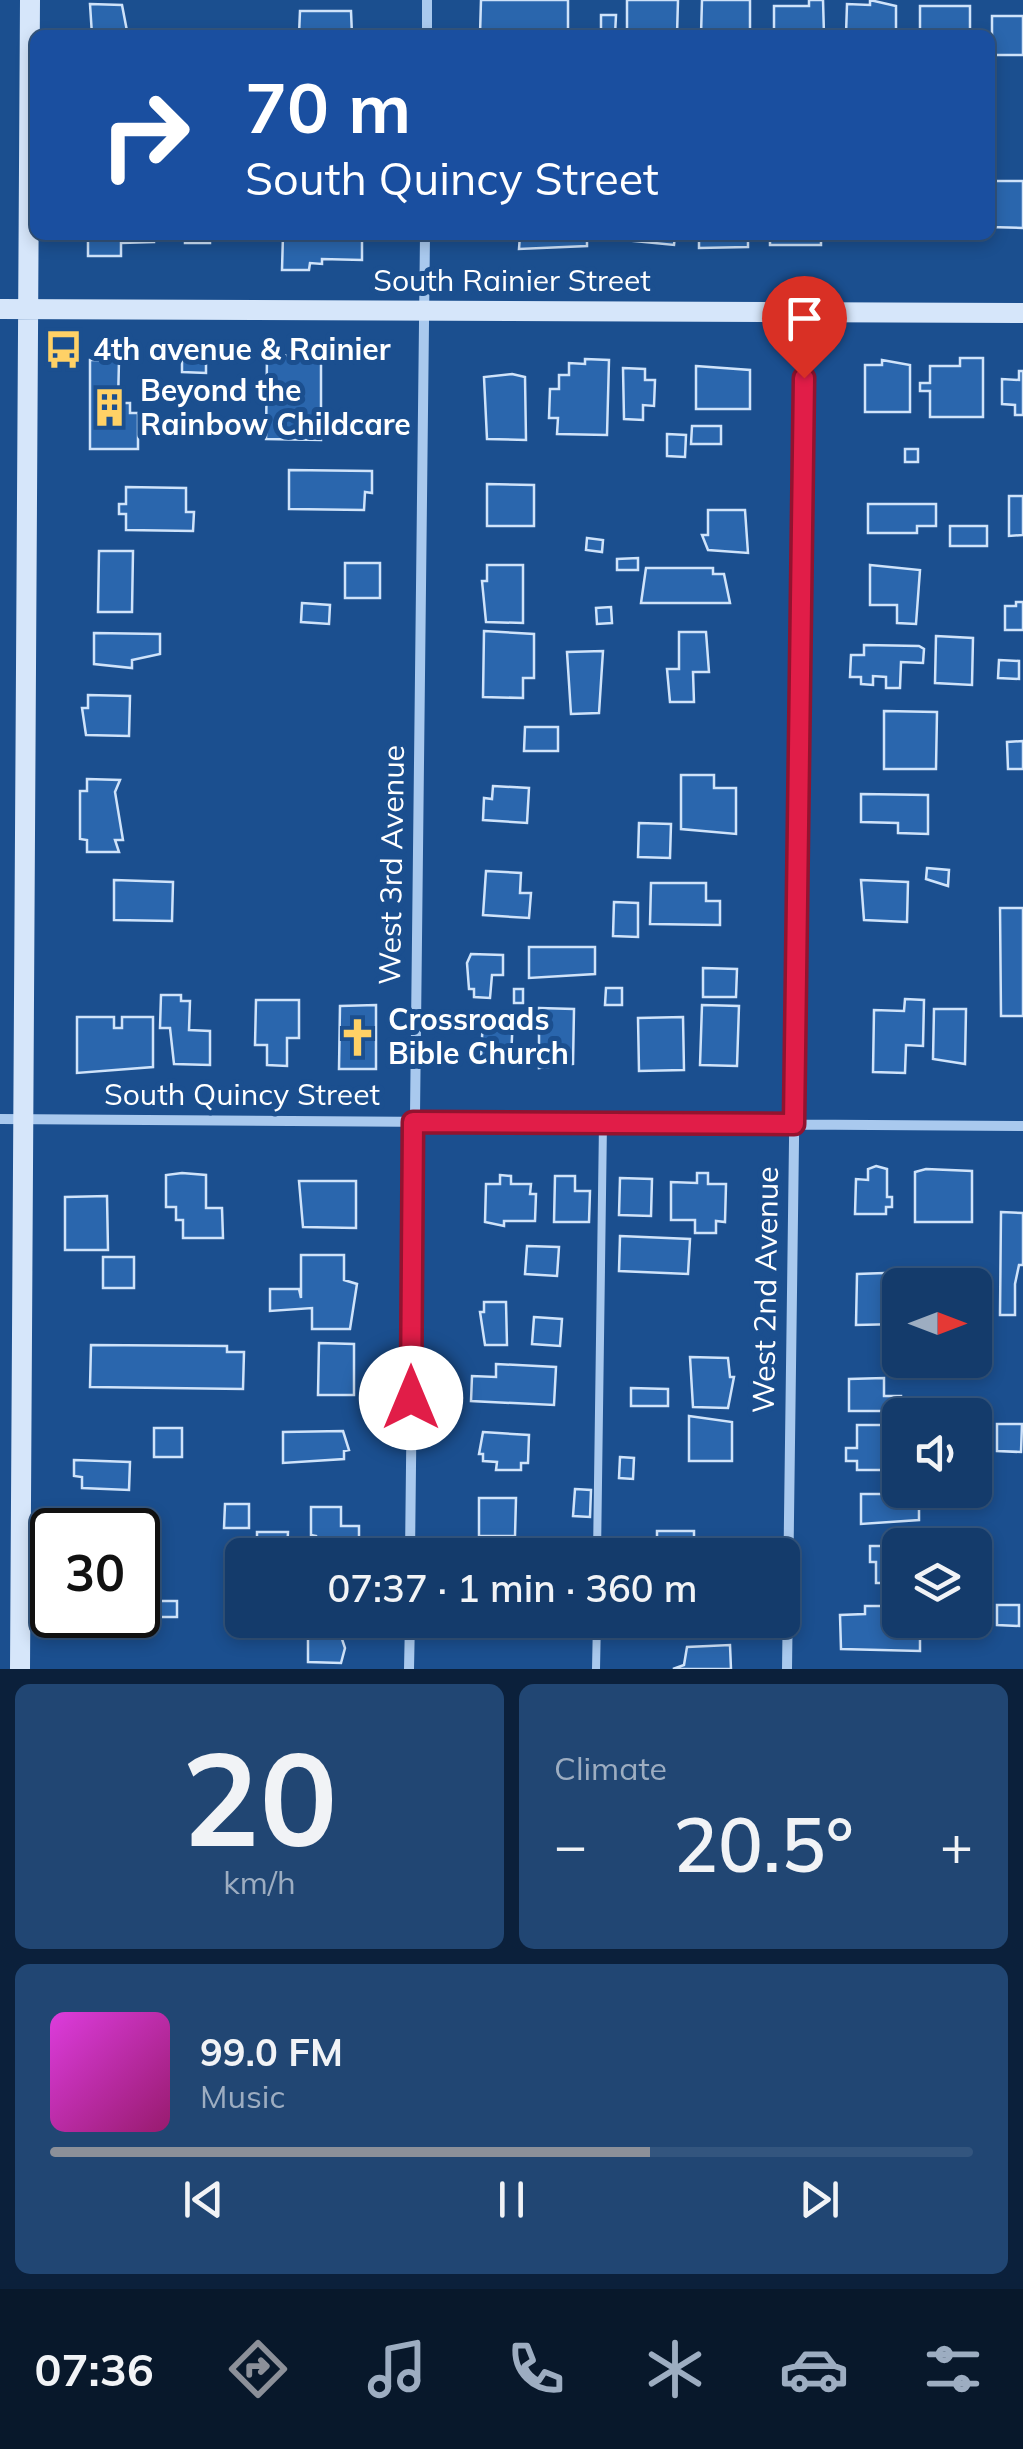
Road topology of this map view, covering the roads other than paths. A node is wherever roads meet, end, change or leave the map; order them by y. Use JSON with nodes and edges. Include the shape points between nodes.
{"nodes":[{"id":1,"x":30,"y":0,"type":"edge"},
{"id":2,"x":427,"y":0,"type":"edge"},
{"id":3,"x":427,"y":30,"type":"edge"},
{"id":4,"x":425,"y":240,"type":"edge"},
{"id":5,"x":0,"y":309,"type":"edge"},
{"id":6,"x":28,"y":310,"type":"junction"},
{"id":7,"x":424,"y":311,"type":"junction"},
{"id":8,"x":804,"y":312,"type":"junction"},
{"id":9,"x":1023,"y":313,"type":"edge"},
{"id":10,"x":0,"y":1119,"type":"edge"},
{"id":11,"x":23,"y":1119,"type":"junction"},
{"id":12,"x":413,"y":1122,"type":"junction"},
{"id":13,"x":602,"y":1123,"type":"junction"},
{"id":14,"x":794,"y":1124,"type":"junction"},
{"id":15,"x":1023,"y":1126,"type":"edge"},
{"id":16,"x":410,"y":1538,"type":"edge"},
{"id":17,"x":597,"y":1538,"type":"edge"},
{"id":18,"x":410,"y":1638,"type":"edge"},
{"id":19,"x":596,"y":1638,"type":"edge"},
{"id":20,"x":20,"y":1669,"type":"edge"},
{"id":21,"x":409,"y":1669,"type":"edge"},
{"id":22,"x":596,"y":1669,"type":"edge"},
{"id":23,"x":787,"y":1669,"type":"edge"}],
"edges":[{"from":1,"to":6,"type":"street"},
{"from":2,"to":3,"type":"street"},
{"from":4,"to":7,"type":"street","name":"West 3rd Avenue"},
{"from":5,"to":6,"type":"street","name":"South Rainier Street"},
{"from":6,"to":7,"type":"street","name":"South Rainier Street"},
{"from":6,"to":11,"type":"street"},
{"from":7,"to":8,"type":"street","name":"South Rainier Street"},
{"from":7,"to":12,"type":"street","name":"West 3rd Avenue"},
{"from":8,"to":9,"type":"street","name":"South Rainier Street"},
{"from":8,"to":14,"type":"street","name":"West 2nd Avenue"},
{"from":10,"to":11,"type":"street","name":"South Quincy Street"},
{"from":11,"to":12,"type":"street","name":"South Quincy Street"},
{"from":11,"to":20,"type":"street"},
{"from":12,"to":13,"type":"street","name":"South Quincy Street"},
{"from":12,"to":16,"type":"street","name":"West 3rd Avenue"},
{"from":13,"to":14,"type":"street","name":"South Quincy Street"},
{"from":13,"to":17,"type":"lane"},
{"from":14,"to":15,"type":"street","name":"South Quincy Street"},
{"from":14,"to":23,"type":"street","name":"West 2nd Avenue"},
{"from":18,"to":21,"type":"street"},
{"from":19,"to":22,"type":"lane"}]}
